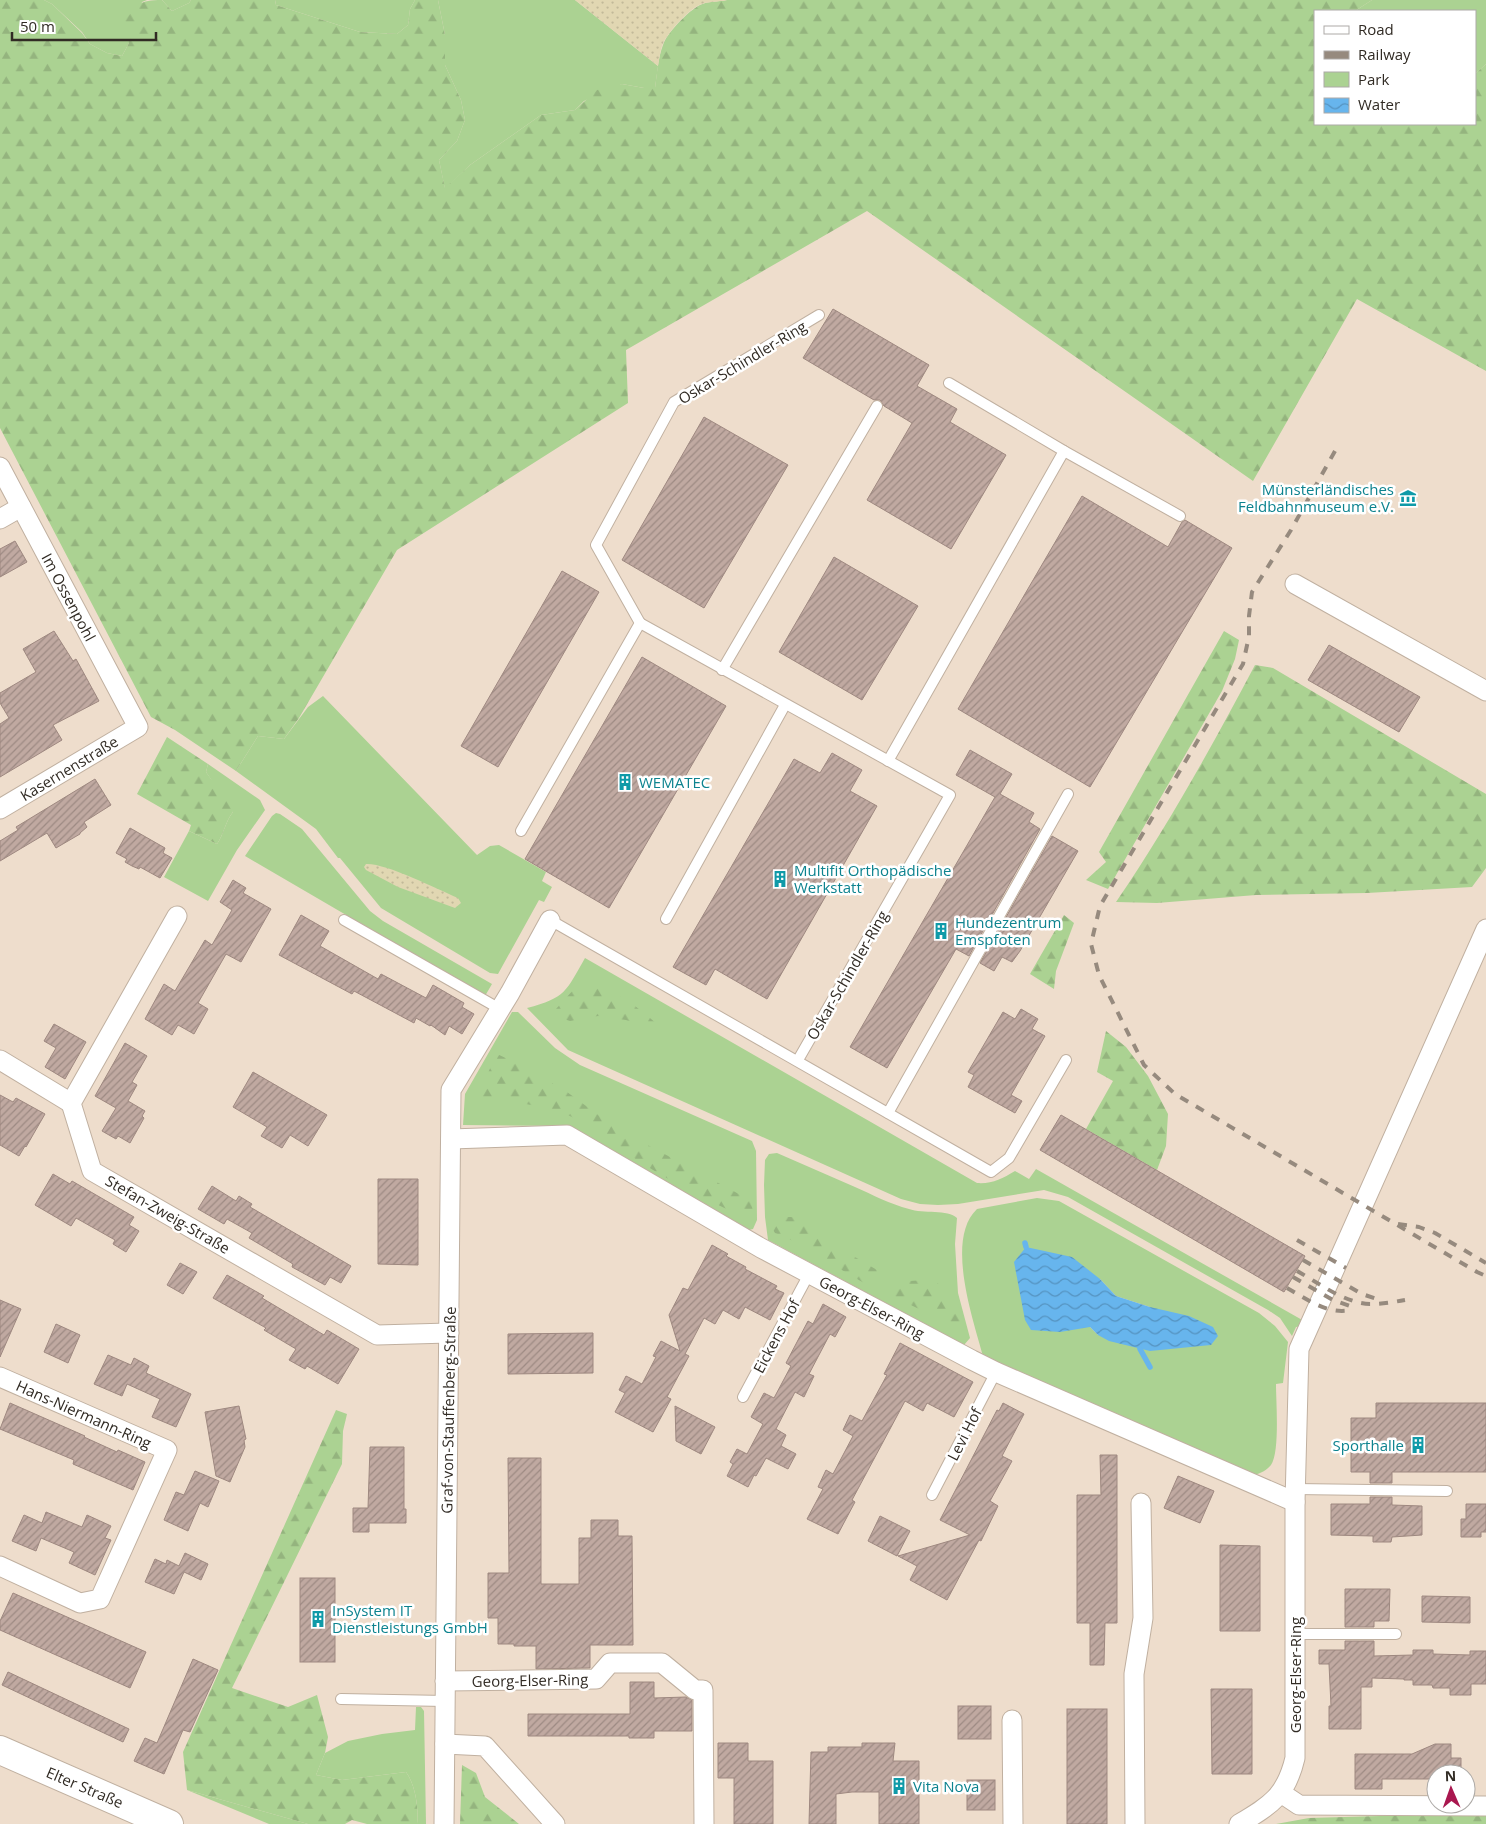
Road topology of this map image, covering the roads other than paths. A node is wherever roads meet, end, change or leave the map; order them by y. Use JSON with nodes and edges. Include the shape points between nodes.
{"nodes":[{"id":1,"x":819,"y":315,"type":"dead end"},
{"id":2,"x":949,"y":383,"type":"dead end"},
{"id":3,"x":878,"y":406,"type":"dead end"},
{"id":4,"x":1064,"y":451,"type":"junction"},
{"id":5,"x":0,"y":467,"type":"edge"},
{"id":6,"x":21,"y":507,"type":"junction"},
{"id":7,"x":1180,"y":516,"type":"dead end"},
{"id":8,"x":0,"y":519,"type":"edge"},
{"id":9,"x":1295,"y":584,"type":"dead end"},
{"id":10,"x":640,"y":623,"type":"junction"},
{"id":11,"x":722,"y":670,"type":"junction"},
{"id":12,"x":1486,"y":691,"type":"edge"},
{"id":13,"x":785,"y":705,"type":"junction"},
{"id":14,"x":138,"y":727,"type":"joint"},
{"id":15,"x":888,"y":761,"type":"junction"},
{"id":16,"x":1068,"y":794,"type":"dead end"},
{"id":17,"x":0,"y":809,"type":"edge"},
{"id":18,"x":521,"y":831,"type":"dead end"},
{"id":19,"x":177,"y":916,"type":"dead end"},
{"id":20,"x":666,"y":919,"type":"dead end"},
{"id":21,"x":344,"y":920,"type":"dead end"},
{"id":22,"x":550,"y":920,"type":"joint"},
{"id":23,"x":1486,"y":929,"type":"edge"},
{"id":24,"x":500,"y":1009,"type":"junction"},
{"id":25,"x":0,"y":1060,"type":"edge"},
{"id":26,"x":798,"y":1060,"type":"junction"},
{"id":27,"x":1066,"y":1060,"type":"dead end"},
{"id":28,"x":71,"y":1103,"type":"junction"},
{"id":29,"x":888,"y":1113,"type":"junction"},
{"id":30,"x":451,"y":1138,"type":"junction"},
{"id":31,"x":809,"y":1274,"type":"junction"},
{"id":32,"x":449,"y":1333,"type":"junction"},
{"id":33,"x":996,"y":1372,"type":"junction"},
{"id":34,"x":0,"y":1377,"type":"edge"},
{"id":35,"x":743,"y":1398,"type":"dead end"},
{"id":36,"x":1447,"y":1491,"type":"dead end"},
{"id":37,"x":932,"y":1495,"type":"dead end"},
{"id":38,"x":1295,"y":1496,"type":"junction"},
{"id":39,"x":1141,"y":1504,"type":"dead end"},
{"id":40,"x":0,"y":1566,"type":"edge"},
{"id":41,"x":1294,"y":1634,"type":"junction"},
{"id":42,"x":1396,"y":1634,"type":"dead end"},
{"id":43,"x":445,"y":1681,"type":"junction"},
{"id":44,"x":341,"y":1699,"type":"dead end"},
{"id":45,"x":445,"y":1701,"type":"junction"},
{"id":46,"x":1012,"y":1720,"type":"dead end"},
{"id":47,"x":445,"y":1744,"type":"junction"},
{"id":48,"x":0,"y":1750,"type":"edge"},
{"id":49,"x":1281,"y":1794,"type":"junction"},
{"id":50,"x":1486,"y":1806,"type":"edge"},
{"id":51,"x":169,"y":1824,"type":"edge"},
{"id":52,"x":444,"y":1824,"type":"edge"},
{"id":53,"x":555,"y":1824,"type":"edge"},
{"id":54,"x":704,"y":1824,"type":"edge"},
{"id":55,"x":1013,"y":1824,"type":"edge"},
{"id":56,"x":1135,"y":1824,"type":"edge"},
{"id":57,"x":1239,"y":1824,"type":"edge"}],
"edges":[{"from":1,"to":10,"type":"lane","name":"Oskar-Schindler-Ring","via":[[674,402],[596,544]]},
{"from":2,"to":4,"type":"lane"},
{"from":3,"to":11,"type":"lane"},
{"from":4,"to":7,"type":"lane"},
{"from":4,"to":15,"type":"lane"},
{"from":5,"to":6,"type":"street","name":"Im Ossenpohl"},
{"from":6,"to":8,"type":"street"},
{"from":6,"to":14,"type":"street","name":"Im Ossenpohl"},
{"from":9,"to":12,"type":"street"},
{"from":10,"to":11,"type":"lane","name":"Oskar-Schindler-Ring"},
{"from":10,"to":18,"type":"lane"},
{"from":11,"to":13,"type":"lane","name":"Oskar-Schindler-Ring"},
{"from":13,"to":15,"type":"lane","name":"Oskar-Schindler-Ring"},
{"from":13,"to":20,"type":"lane"},
{"from":14,"to":17,"type":"street","name":"Kasernenstraße"},
{"from":15,"to":26,"type":"lane","name":"Oskar-Schindler-Ring","via":[[950,795]]},
{"from":16,"to":29,"type":"lane"},
{"from":19,"to":28,"type":"street"},
{"from":21,"to":24,"type":"lane"},
{"from":22,"to":24,"type":"street","name":"Graf-von-Stauffenberg-Straße"},
{"from":22,"to":26,"type":"lane"},
{"from":23,"to":38,"type":"street","name":"Georg-Elser-Ring","via":[[1299,1349]]},
{"from":24,"to":30,"type":"street","name":"Graf-von-Stauffenberg-Straße","via":[[450,1090]]},
{"from":25,"to":28,"type":"street"},
{"from":26,"to":29,"type":"lane"},
{"from":27,"to":29,"type":"lane","via":[[1009,1158],[991,1172]]},
{"from":28,"to":32,"type":"street","name":"Stefan-Zweig-Straße","via":[[92,1170],[377,1335]]},
{"from":30,"to":31,"type":"street","name":"Georg-Elser-Ring","via":[[567,1135]]},
{"from":30,"to":32,"type":"street","name":"Graf-von-Stauffenberg-Straße"},
{"from":31,"to":33,"type":"street","name":"Georg-Elser-Ring"},
{"from":31,"to":35,"type":"lane","name":"Eickens Hof"},
{"from":32,"to":43,"type":"street","name":"Graf-von-Stauffenberg-Straße"},
{"from":33,"to":37,"type":"lane","name":"Levi Hof"},
{"from":33,"to":38,"type":"street","name":"Georg-Elser-Ring"},
{"from":34,"to":40,"type":"street","name":"Hans-Niermann-Ring","via":[[168,1450],[100,1599],[80,1603]]},
{"from":36,"to":38,"type":"lane"},
{"from":38,"to":41,"type":"street","name":"Georg-Elser-Ring"},
{"from":39,"to":56,"type":"street","via":[[1143,1618],[1134,1674]]},
{"from":41,"to":42,"type":"lane"},
{"from":41,"to":49,"type":"street","name":"Georg-Elser-Ring","via":[[1295,1758]]},
{"from":43,"to":45,"type":"street","name":"Graf-von-Stauffenberg-Straße"},
{"from":43,"to":54,"type":"street","name":"Georg-Elser-Ring","via":[[596,1679],[610,1663],[662,1663],[694,1690],[703,1690]]},
{"from":44,"to":45,"type":"lane"},
{"from":45,"to":47,"type":"street","name":"Graf-von-Stauffenberg-Straße"},
{"from":46,"to":55,"type":"street"},
{"from":47,"to":52,"type":"street","name":"Graf-von-Stauffenberg-Straße"},
{"from":47,"to":53,"type":"street","via":[[485,1746]]},
{"from":48,"to":51,"type":"main road","name":"Elter Straße"},
{"from":49,"to":50,"type":"street","via":[[1299,1805]]},
{"from":49,"to":57,"type":"street","name":"Georg-Elser-Ring"}]}
